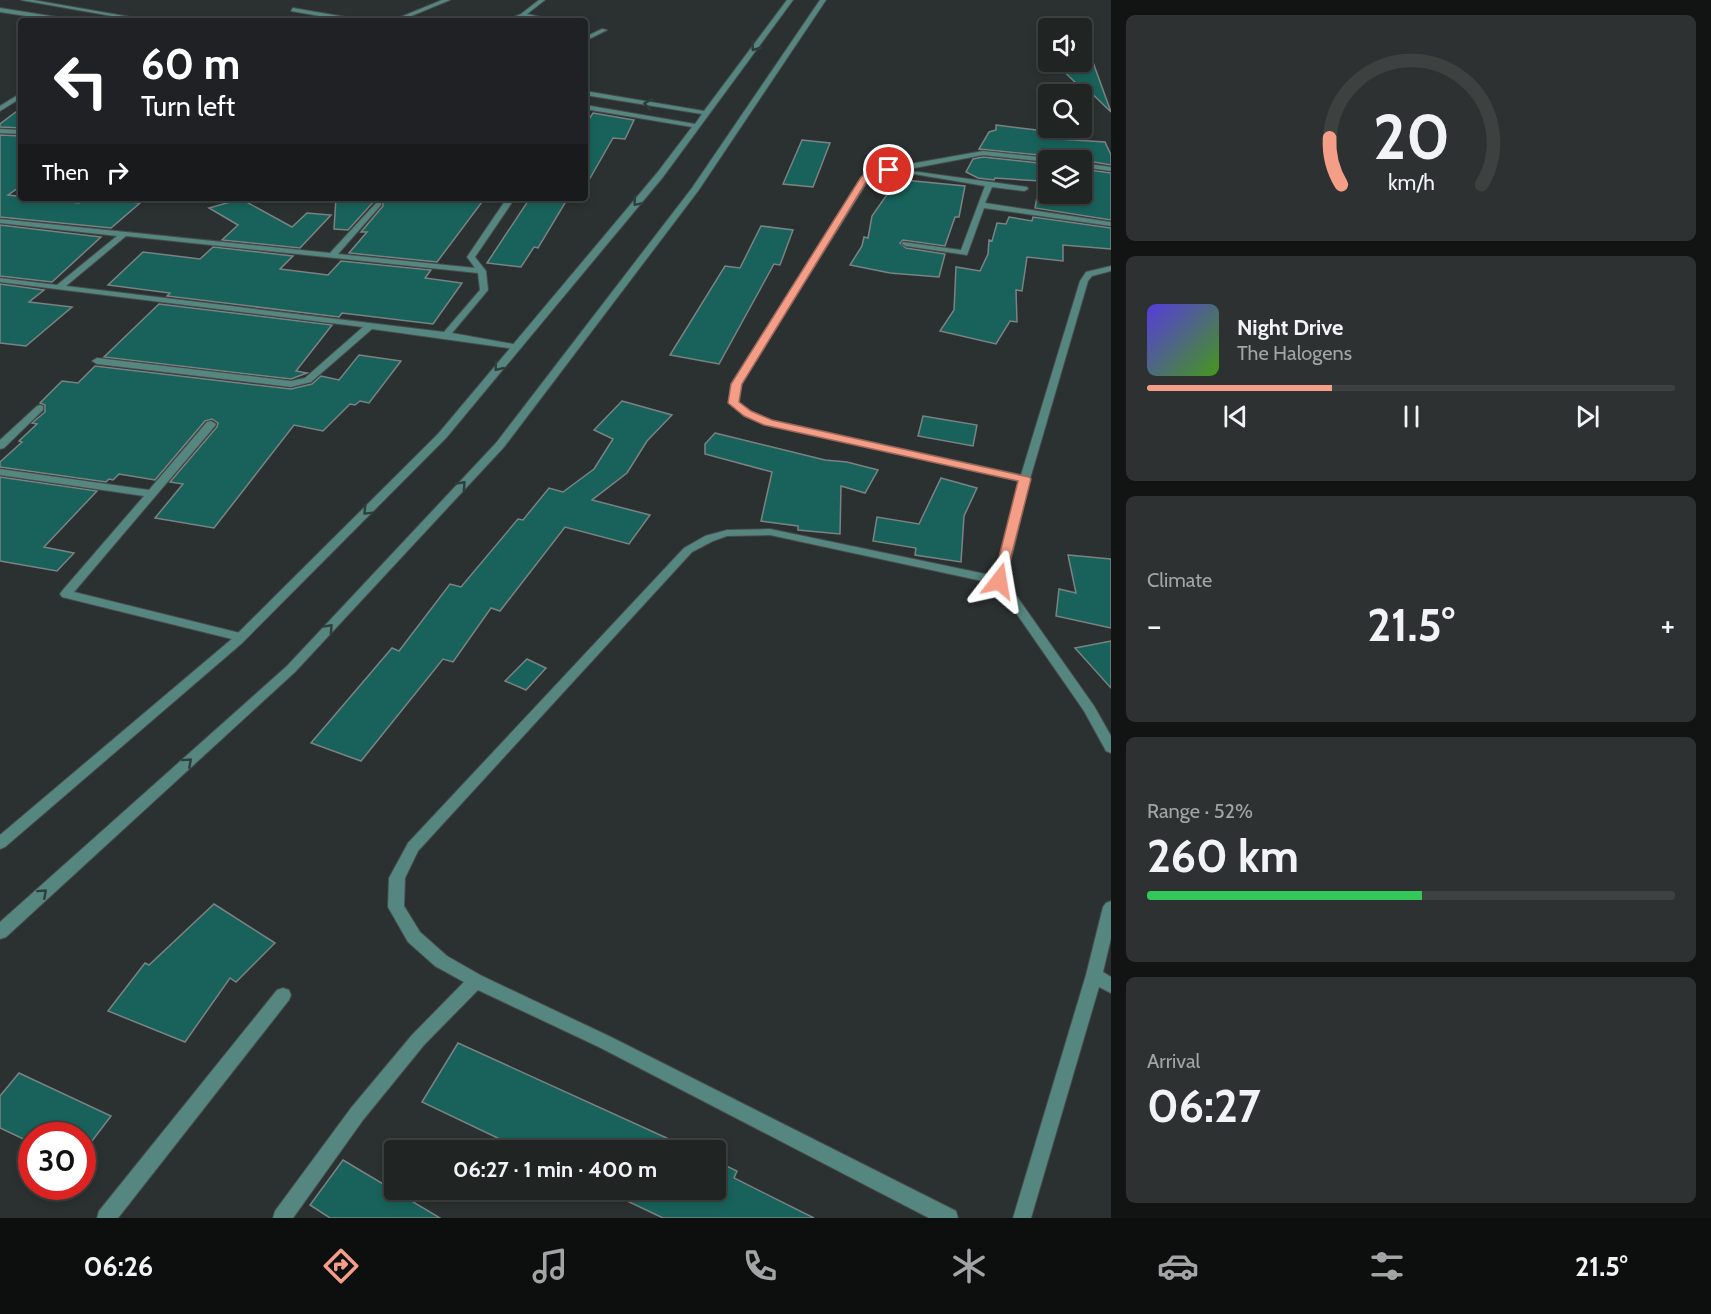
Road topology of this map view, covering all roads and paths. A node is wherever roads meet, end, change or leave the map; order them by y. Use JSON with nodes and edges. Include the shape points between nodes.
{"nodes":[{"id":1,"x":24,"y":0,"type":"edge"},
{"id":2,"x":447,"y":0,"type":"edge"},
{"id":3,"x":542,"y":0,"type":"edge"},
{"id":4,"x":790,"y":0,"type":"edge"},
{"id":5,"x":823,"y":0,"type":"edge"},
{"id":6,"x":0,"y":10,"type":"edge"},
{"id":7,"x":293,"y":10,"type":"dead end"},
{"id":8,"x":523,"y":15,"type":"junction"},
{"id":9,"x":50,"y":18,"type":"edge"},
{"id":10,"x":132,"y":18,"type":"edge"},
{"id":11,"x":340,"y":18,"type":"edge"},
{"id":12,"x":402,"y":18,"type":"edge"},
{"id":13,"x":516,"y":18,"type":"edge"},
{"id":14,"x":540,"y":18,"type":"edge"},
{"id":15,"x":594,"y":28,"type":"dead end"},
{"id":16,"x":588,"y":38,"type":"edge"},
{"id":17,"x":588,"y":93,"type":"edge"},
{"id":18,"x":18,"y":96,"type":"edge"},
{"id":19,"x":588,"y":108,"type":"edge"},
{"id":20,"x":0,"y":109,"type":"edge"},
{"id":21,"x":706,"y":113,"type":"junction"},
{"id":22,"x":696,"y":126,"type":"junction"},
{"id":23,"x":0,"y":131,"type":"edge"},
{"id":24,"x":18,"y":132,"type":"edge"},
{"id":25,"x":1038,"y":159,"type":"edge"},
{"id":26,"x":1092,"y":166,"type":"edge"},
{"id":27,"x":1111,"y":169,"type":"edge"},
{"id":28,"x":889,"y":170,"type":"junction"},
{"id":29,"x":989,"y":184,"type":"junction"},
{"id":30,"x":1024,"y":189,"type":"dead end"},
{"id":31,"x":509,"y":201,"type":"edge"},
{"id":32,"x":378,"y":203,"type":"dead end"},
{"id":33,"x":981,"y":205,"type":"junction"},
{"id":34,"x":0,"y":221,"type":"edge"},
{"id":35,"x":1111,"y":224,"type":"edge"},
{"id":36,"x":123,"y":234,"type":"junction"},
{"id":37,"x":906,"y":244,"type":"dead end"},
{"id":38,"x":332,"y":256,"type":"junction"},
{"id":39,"x":1111,"y":268,"type":"edge"},
{"id":40,"x":482,"y":271,"type":"junction"},
{"id":41,"x":0,"y":280,"type":"edge"},
{"id":42,"x":59,"y":287,"type":"junction"},
{"id":43,"x":369,"y":327,"type":"junction"},
{"id":44,"x":447,"y":335,"type":"junction"},
{"id":45,"x":513,"y":347,"type":"junction"},
{"id":46,"x":97,"y":361,"type":"dead end"},
{"id":47,"x":40,"y":408,"type":"dead end"},
{"id":48,"x":211,"y":424,"type":"dead end"},
{"id":49,"x":0,"y":446,"type":"edge"},
{"id":50,"x":0,"y":472,"type":"edge"},
{"id":51,"x":1025,"y":479,"type":"junction"},
{"id":52,"x":151,"y":494,"type":"junction"},
{"id":53,"x":999,"y":581,"type":"junction"},
{"id":54,"x":240,"y":637,"type":"junction"},
{"id":55,"x":1111,"y":748,"type":"edge"},
{"id":56,"x":0,"y":843,"type":"edge"},
{"id":57,"x":1111,"y":907,"type":"edge"},
{"id":58,"x":0,"y":932,"type":"edge"},
{"id":59,"x":1094,"y":975,"type":"junction"},
{"id":60,"x":476,"y":981,"type":"junction"},
{"id":61,"x":1111,"y":986,"type":"edge"},
{"id":62,"x":283,"y":995,"type":"dead end"},
{"id":63,"x":106,"y":1218,"type":"edge"},
{"id":64,"x":282,"y":1218,"type":"edge"},
{"id":65,"x":949,"y":1218,"type":"edge"},
{"id":66,"x":1022,"y":1218,"type":"edge"}],
"edges":[{"from":1,"to":10,"type":"street"},
{"from":2,"to":12,"type":"street"},
{"from":3,"to":8,"type":"street"},
{"from":4,"to":21,"type":"street","one_way":true},
{"from":58,"to":5,"type":"street","one_way":true,"via":[[291,669],[500,445],[695,189]]},
{"from":6,"to":9,"type":"street"},
{"from":7,"to":11,"type":"street"},
{"from":8,"to":13,"type":"street"},
{"from":8,"to":14,"type":"street"},
{"from":15,"to":16,"type":"street","via":[[604,30]]},
{"from":21,"to":17,"type":"street","one_way":true},
{"from":18,"to":20,"type":"street"},
{"from":19,"to":22,"type":"street"},
{"from":21,"to":22,"type":"street"},
{"from":22,"to":45,"type":"street","one_way":true},
{"from":23,"to":24,"type":"street"},
{"from":25,"to":28,"type":"street","via":[[983,153]]},
{"from":26,"to":27,"type":"street"},
{"from":28,"to":29,"type":"street"},
{"from":28,"to":51,"type":"street","via":[[865,177],[736,384],[734,403],[768,422]]},
{"from":29,"to":30,"type":"street"},
{"from":29,"to":33,"type":"street"},
{"from":31,"to":40,"type":"street","via":[[471,257]]},
{"from":32,"to":38,"type":"street"},
{"from":33,"to":35,"type":"street"},
{"from":33,"to":37,"type":"street","via":[[964,253]]},
{"from":34,"to":36,"type":"street"},
{"from":36,"to":38,"type":"street"},
{"from":36,"to":42,"type":"street"},
{"from":38,"to":40,"type":"street"},
{"from":39,"to":51,"type":"street","via":[[1089,274],[1084,281]]},
{"from":40,"to":44,"type":"street","via":[[484,290]]},
{"from":41,"to":42,"type":"street"},
{"from":42,"to":43,"type":"street"},
{"from":43,"to":44,"type":"street"},
{"from":43,"to":46,"type":"street","via":[[308,380],[291,384]]},
{"from":44,"to":45,"type":"street"},
{"from":45,"to":54,"type":"street","one_way":true,"via":[[442,436]]},
{"from":47,"to":49,"type":"street"},
{"from":48,"to":52,"type":"street"},
{"from":50,"to":52,"type":"street"},
{"from":51,"to":53,"type":"street"},
{"from":52,"to":54,"type":"street","via":[[66,594]]},
{"from":53,"to":55,"type":"street","via":[[1089,708]]},
{"from":53,"to":60,"type":"street","via":[[770,532],[737,531],[707,537],[688,550],[413,847],[397,878],[396,907],[414,937],[441,961]]},
{"from":54,"to":56,"type":"street"},
{"from":57,"to":59,"type":"street"},
{"from":59,"to":61,"type":"street"},
{"from":59,"to":66,"type":"street"},
{"from":60,"to":64,"type":"street","via":[[418,1040],[357,1114]]},
{"from":60,"to":65,"type":"street","via":[[605,1042]]},
{"from":62,"to":63,"type":"street"}]}
